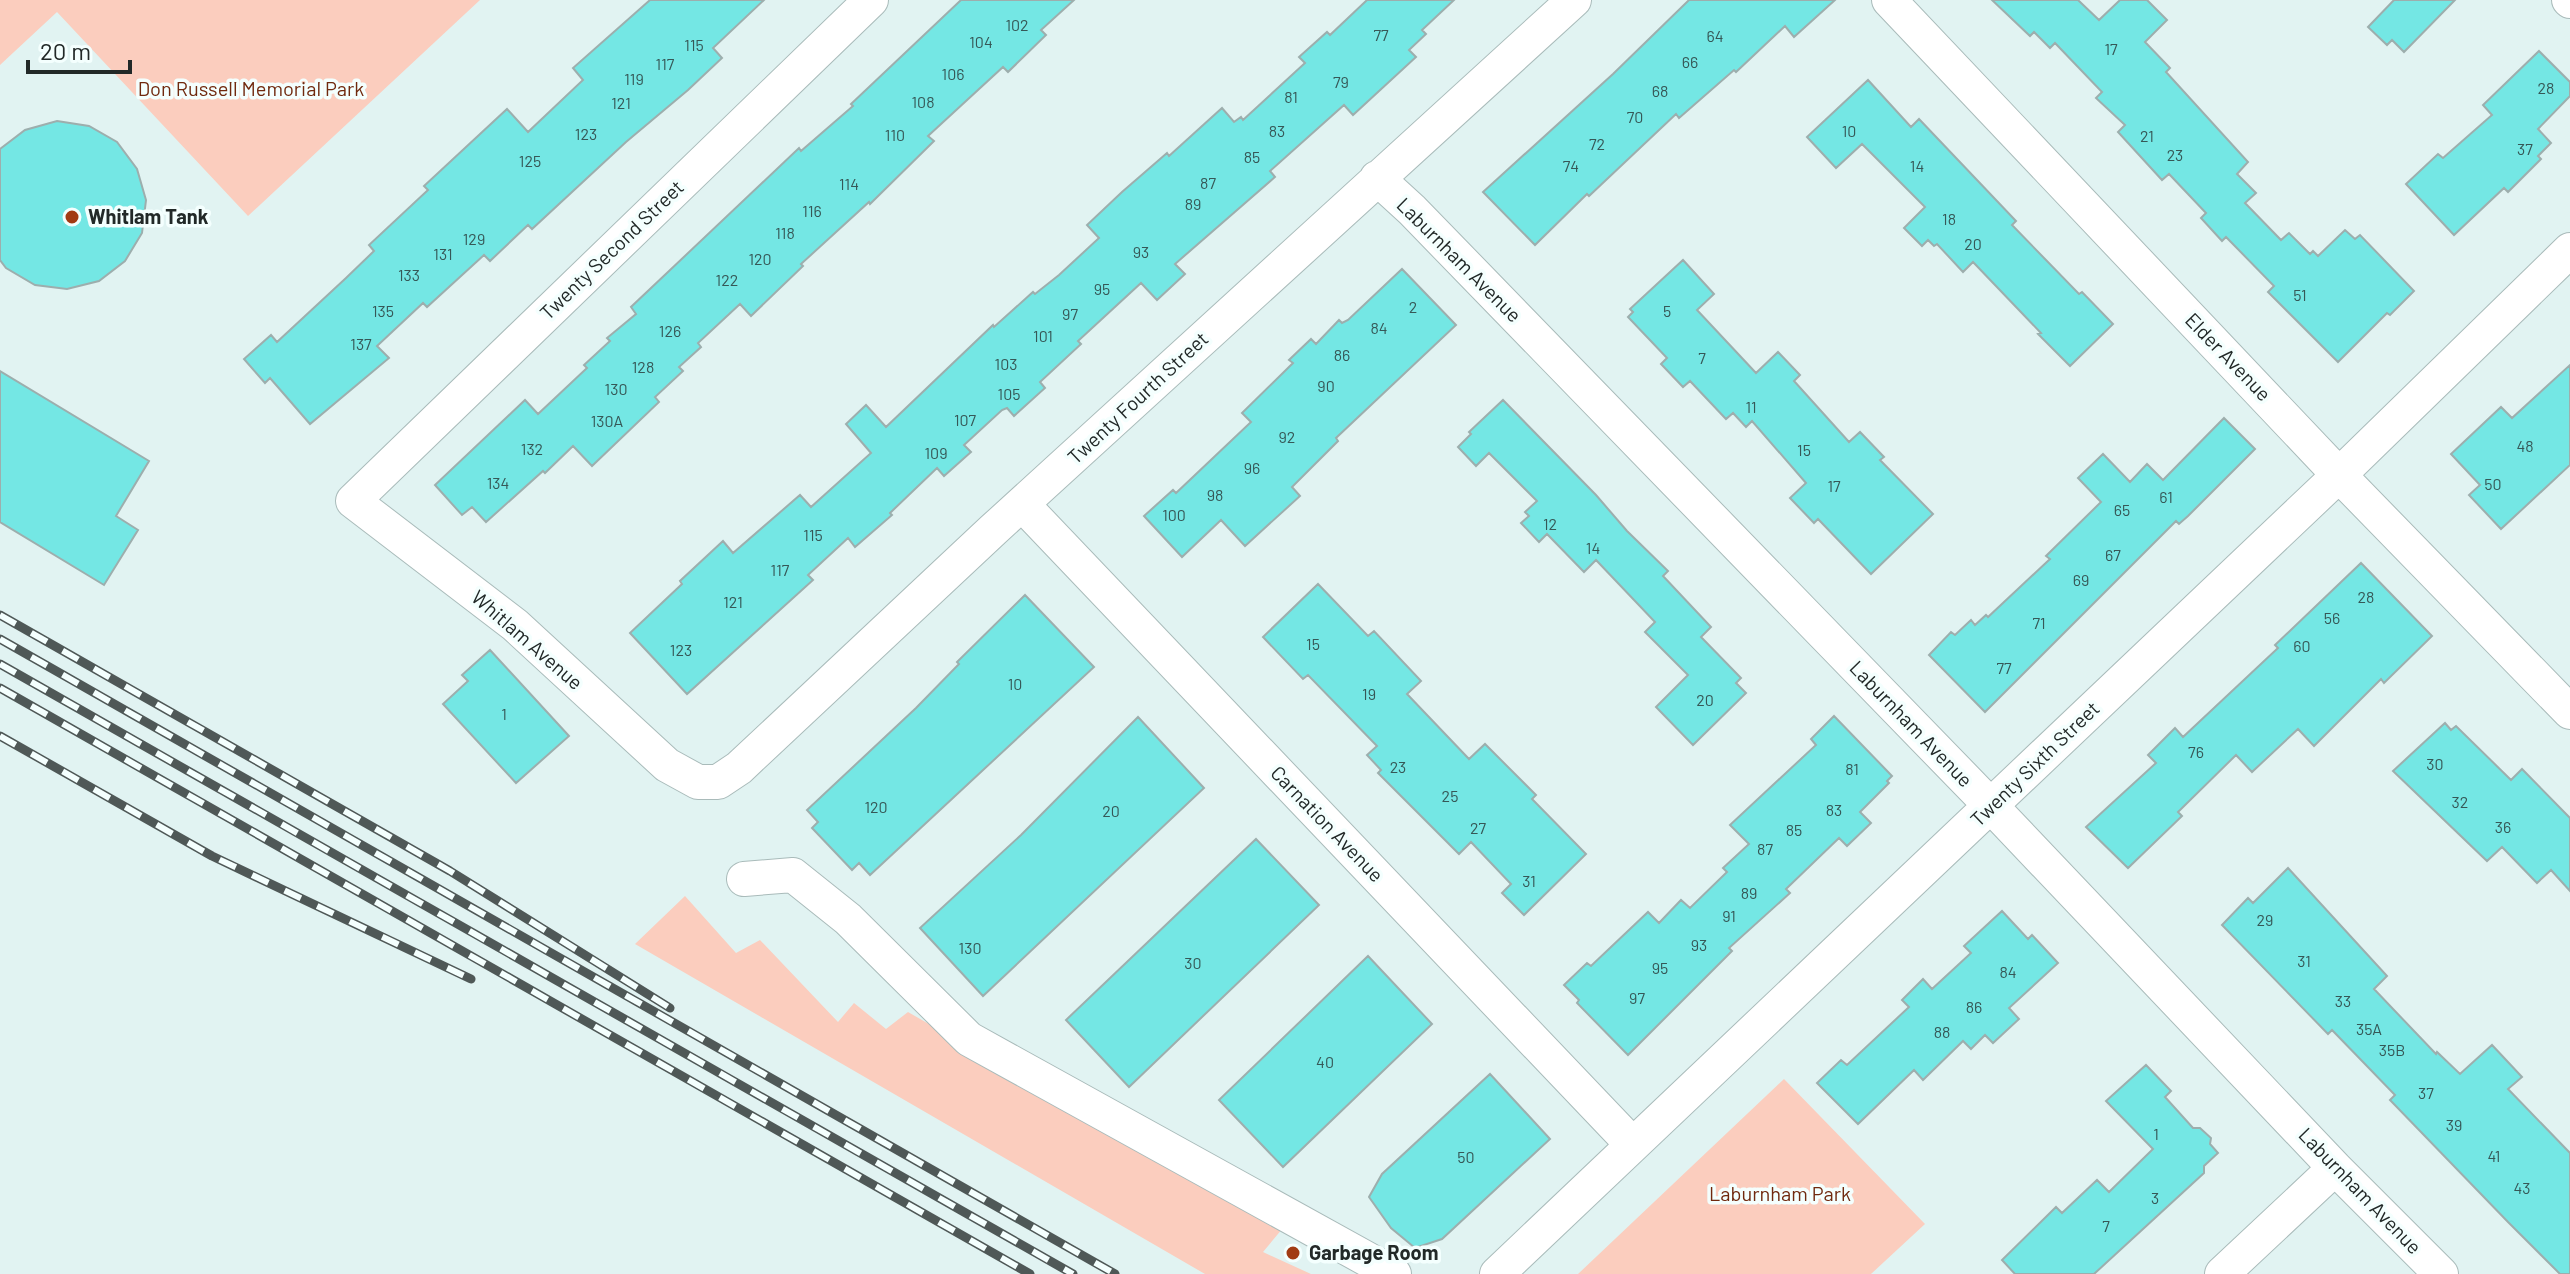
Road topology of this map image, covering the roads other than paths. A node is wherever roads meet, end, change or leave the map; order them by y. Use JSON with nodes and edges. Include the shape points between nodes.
{"nodes":[{"id":1,"x":871,"y":0,"type":"edge"},
{"id":2,"x":1574,"y":0,"type":"edge"},
{"id":3,"x":1889,"y":0,"type":"edge"},
{"id":4,"x":1377,"y":178,"type":"junction"},
{"id":5,"x":2570,"y":250,"type":"edge"},
{"id":6,"x":2339,"y":475,"type":"junction"},
{"id":7,"x":353,"y":501,"type":"joint"},
{"id":8,"x":1022,"y":504,"type":"junction"},
{"id":9,"x":2570,"y":712,"type":"edge"},
{"id":10,"x":698,"y":782,"type":"joint"},
{"id":11,"x":1991,"y":806,"type":"junction"},
{"id":12,"x":744,"y":879,"type":"dead end"},
{"id":13,"x":1632,"y":1144,"type":"junction"},
{"id":14,"x":2335,"y":1168,"type":"junction"},
{"id":15,"x":1394,"y":1274,"type":"edge"},
{"id":16,"x":1497,"y":1274,"type":"edge"},
{"id":17,"x":2222,"y":1274,"type":"edge"},
{"id":18,"x":2441,"y":1274,"type":"edge"}],
"edges":[{"from":1,"to":7,"type":"street","name":"Twenty Second Street"},
{"from":2,"to":4,"type":"street","name":"Twenty Fourth Street"},
{"from":3,"to":6,"type":"street","name":"Elder Avenue"},
{"from":4,"to":8,"type":"street","name":"Twenty Fourth Street"},
{"from":4,"to":11,"type":"street","name":"Laburnham Avenue"},
{"from":5,"to":6,"type":"street","name":"Twenty Sixth Street"},
{"from":6,"to":9,"type":"street","name":"Elder Avenue"},
{"from":6,"to":11,"type":"street","name":"Twenty Sixth Street"},
{"from":7,"to":10,"type":"street","name":"Whitlam Avenue","via":[[515,625],[667,765]]},
{"from":8,"to":10,"type":"street","name":"Twenty Fourth Street","via":[[739,768],[718,782]]},
{"from":8,"to":13,"type":"street","name":"Carnation Avenue"},
{"from":11,"to":13,"type":"street","name":"Twenty Sixth Street"},
{"from":11,"to":14,"type":"street","name":"Laburnham Avenue"},
{"from":12,"to":15,"type":"street","via":[[793,875],[848,919],[969,1039]]},
{"from":13,"to":16,"type":"street","name":"Twenty Sixth Street"},
{"from":14,"to":17,"type":"street"},
{"from":14,"to":18,"type":"street","name":"Laburnham Avenue"}]}
